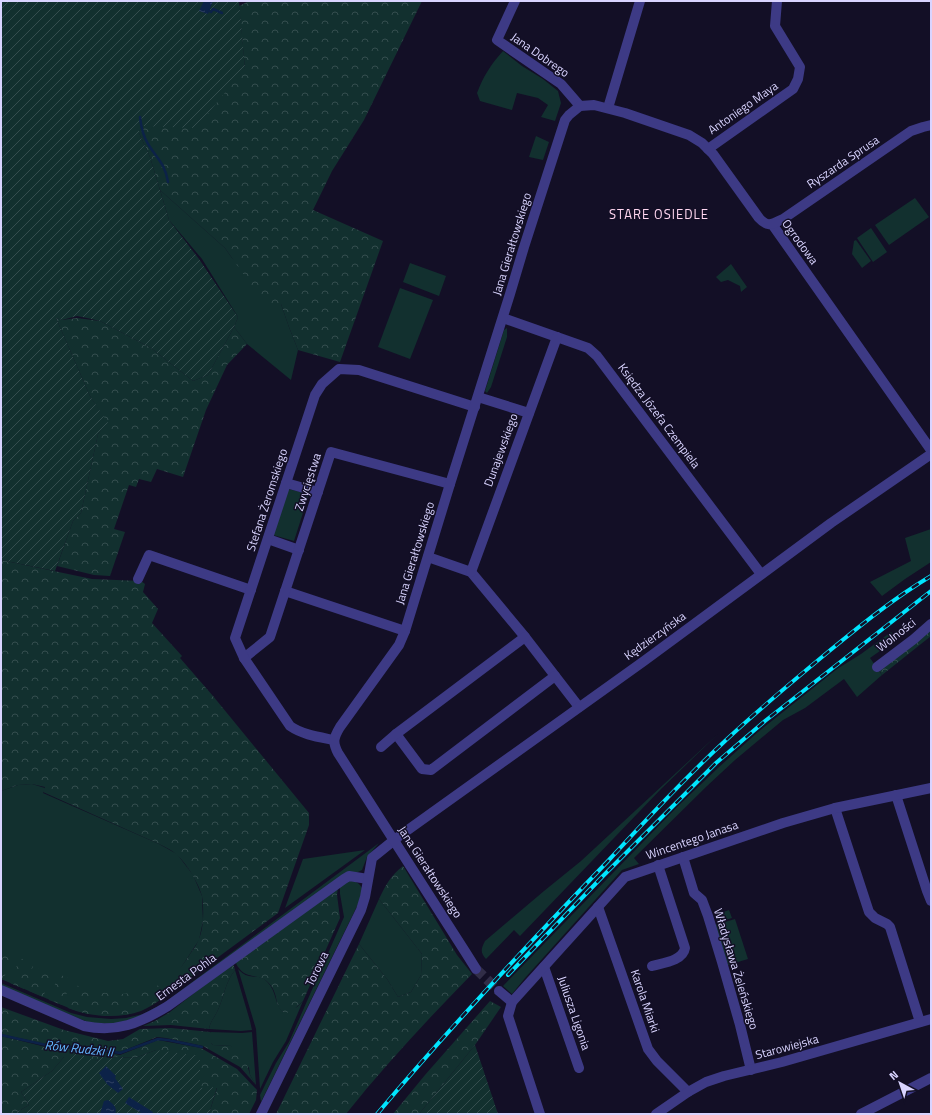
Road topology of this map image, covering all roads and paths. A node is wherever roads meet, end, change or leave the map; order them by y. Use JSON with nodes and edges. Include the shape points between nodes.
{"nodes":[{"id":1,"x":515,"y":1,"type":"edge"},
{"id":2,"x":640,"y":1,"type":"edge"},
{"id":3,"x":777,"y":1,"type":"edge"},
{"id":4,"x":580,"y":106,"type":"junction"},
{"id":5,"x":608,"y":108,"type":"junction"},
{"id":6,"x":931,"y":125,"type":"edge"},
{"id":7,"x":708,"y":149,"type":"junction"},
{"id":8,"x":772,"y":224,"type":"junction"},
{"id":9,"x":503,"y":318,"type":"junction"},
{"id":10,"x":557,"y":337,"type":"junction"},
{"id":11,"x":478,"y":397,"type":"junction"},
{"id":12,"x":474,"y":407,"type":"junction"},
{"id":13,"x":529,"y":413,"type":"junction"},
{"id":14,"x":931,"y":450,"type":"edge"},
{"id":15,"x":931,"y":454,"type":"edge"},
{"id":16,"x":286,"y":483,"type":"junction"},
{"id":17,"x":450,"y":484,"type":"junction"},
{"id":18,"x":318,"y":492,"type":"junction"},
{"id":19,"x":268,"y":539,"type":"junction"},
{"id":20,"x":299,"y":550,"type":"junction"},
{"id":21,"x":428,"y":557,"type":"junction"},
{"id":22,"x":471,"y":572,"type":"junction"},
{"id":23,"x":761,"y":574,"type":"junction"},
{"id":24,"x":138,"y":579,"type":"dead end"},
{"id":25,"x":251,"y":590,"type":"junction"},
{"id":26,"x":285,"y":591,"type":"junction"},
{"id":27,"x":931,"y":624,"type":"edge"},
{"id":28,"x":405,"y":631,"type":"junction"},
{"id":29,"x":525,"y":637,"type":"junction"},
{"id":30,"x":244,"y":658,"type":"junction"},
{"id":31,"x":877,"y":666,"type":"dead end"},
{"id":32,"x":555,"y":676,"type":"junction"},
{"id":33,"x":579,"y":707,"type":"junction"},
{"id":34,"x":396,"y":734,"type":"junction"},
{"id":35,"x":334,"y":740,"type":"junction"},
{"id":36,"x":381,"y":747,"type":"dead end"},
{"id":37,"x":931,"y":788,"type":"edge"},
{"id":38,"x":896,"y":795,"type":"junction"},
{"id":39,"x":835,"y":808,"type":"junction"},
{"id":40,"x":394,"y":840,"type":"junction"},
{"id":41,"x":683,"y":857,"type":"junction"},
{"id":42,"x":658,"y":865,"type":"junction"},
{"id":43,"x":368,"y":879,"type":"junction"},
{"id":44,"x":931,"y":901,"type":"edge"},
{"id":45,"x":598,"y":907,"type":"junction"},
{"id":46,"x":652,"y":966,"type":"dead end"},
{"id":47,"x":544,"y":967,"type":"junction"},
{"id":48,"x":476,"y":970,"type":"tunnel mouth"},
{"id":49,"x":1,"y":990,"type":"edge"},
{"id":50,"x":499,"y":991,"type":"tunnel mouth"},
{"id":51,"x":512,"y":1002,"type":"junction"},
{"id":52,"x":931,"y":1018,"type":"edge"},
{"id":53,"x":920,"y":1022,"type":"junction"},
{"id":54,"x":579,"y":1068,"type":"dead end"},
{"id":55,"x":751,"y":1070,"type":"junction"},
{"id":56,"x":931,"y":1078,"type":"edge"},
{"id":57,"x":688,"y":1092,"type":"junction"},
{"id":58,"x":262,"y":1114,"type":"edge"},
{"id":59,"x":540,"y":1114,"type":"edge"},
{"id":60,"x":656,"y":1114,"type":"edge"},
{"id":61,"x":860,"y":1114,"type":"edge"}],
"edges":[{"from":1,"to":4,"type":"street","name":"Jana Dobrego","via":[[497,40],[561,84]]},
{"from":2,"to":5,"type":"street"},
{"from":3,"to":7,"type":"street","name":"Antoniego Maya","via":[[775,26],[800,67],[798,79],[793,89]]},
{"from":4,"to":5,"type":"street","name":"Ogrodowa","via":[[594,104]]},
{"from":4,"to":9,"type":"street","name":"Jana Gierałtowskiego","via":[[565,120]]},
{"from":5,"to":7,"type":"street","name":"Ogrodowa","via":[[689,135]]},
{"from":6,"to":8,"type":"street","name":"Ryszarda Sprusa","via":[[911,131]]},
{"from":7,"to":8,"type":"street","name":"Ogrodowa","via":[[762,222]]},
{"from":8,"to":14,"type":"street","name":"Ogrodowa"},
{"from":9,"to":10,"type":"street","name":"Księdza Józefa Czempiela"},
{"from":9,"to":11,"type":"street","name":"Jana Gierałtowskiego"},
{"from":10,"to":13,"type":"street","name":"Dunajewskiego"},
{"from":10,"to":23,"type":"street","name":"Księdza Józefa Czempiela","via":[[588,348],[598,356]]},
{"from":11,"to":12,"type":"street","name":"Jana Gierałtowskiego"},
{"from":11,"to":13,"type":"street"},
{"from":12,"to":16,"type":"street","name":"Stefana Żeromskiego","via":[[359,370],[339,369],[322,384],[315,395]]},
{"from":12,"to":17,"type":"street","name":"Jana Gierałtowskiego"},
{"from":13,"to":22,"type":"street","name":"Dunajewskiego"},
{"from":15,"to":23,"type":"street","name":"Kędzierzyńska"},
{"from":16,"to":18,"type":"street"},
{"from":16,"to":19,"type":"street","name":"Stefana Żeromskiego"},
{"from":17,"to":18,"type":"street","name":"Zwycięstwa","via":[[331,452]]},
{"from":17,"to":21,"type":"street","name":"Jana Gierałtowskiego"},
{"from":18,"to":20,"type":"street","name":"Zwycięstwa"},
{"from":19,"to":20,"type":"street"},
{"from":19,"to":25,"type":"street","name":"Stefana Żeromskiego"},
{"from":20,"to":26,"type":"street","name":"Zwycięstwa"},
{"from":21,"to":22,"type":"street"},
{"from":21,"to":28,"type":"street","name":"Jana Gierałtowskiego"},
{"from":22,"to":29,"type":"street"},
{"from":23,"to":33,"type":"street","name":"Kędzierzyńska"},
{"from":24,"to":25,"type":"street","via":[[148,555]]},
{"from":25,"to":30,"type":"street","name":"Stefana Żeromskiego","via":[[235,638]]},
{"from":26,"to":28,"type":"street"},
{"from":26,"to":30,"type":"street","name":"Zwycięstwa","via":[[270,637]]},
{"from":27,"to":31,"type":"street","name":"Wolności"},
{"from":28,"to":35,"type":"street","name":"Jana Gierałtowskiego","via":[[399,645],[340,727]]},
{"from":29,"to":32,"type":"street"},
{"from":29,"to":34,"type":"street"},
{"from":30,"to":35,"type":"street","name":"Stefana Żeromskiego","via":[[290,726],[301,732]]},
{"from":32,"to":33,"type":"street"},
{"from":32,"to":34,"type":"street","via":[[431,770],[422,769]]},
{"from":33,"to":40,"type":"street","name":"Kędzierzyńska"},
{"from":34,"to":36,"type":"street"},
{"from":35,"to":40,"type":"street","name":"Jana Gierałtowskiego","via":[[338,753]]},
{"from":37,"to":38,"type":"street","name":"Wincentego Janasa"},
{"from":38,"to":39,"type":"street","name":"Wincentego Janasa"},
{"from":38,"to":44,"type":"street"},
{"from":39,"to":41,"type":"street","name":"Wincentego Janasa"},
{"from":39,"to":53,"type":"street","via":[[869,912],[890,927]]},
{"from":40,"to":43,"type":"street","name":"Torowa","via":[[372,858]]},
{"from":40,"to":48,"type":"street","name":"Jana Gierałtowskiego"},
{"from":41,"to":42,"type":"street","name":"Wincentego Janasa"},
{"from":41,"to":55,"type":"street","name":"Władysława Żeleńskiego","via":[[694,893],[702,900],[708,916]]},
{"from":42,"to":45,"type":"street","name":"Wincentego Janasa","via":[[625,876]]},
{"from":42,"to":46,"type":"street","via":[[685,948],[682,955],[677,958]]},
{"from":43,"to":49,"type":"street","name":"Ernesta Pohla","via":[[349,876],[344,879],[168,1006],[149,1018],[122,1027],[84,1026]]},
{"from":43,"to":58,"type":"street","name":"Torowa","via":[[360,910]]},
{"from":45,"to":47,"type":"street","name":"Wincentego Janasa"},
{"from":45,"to":57,"type":"street","name":"Karola Miarki","via":[[648,1049]]},
{"from":47,"to":51,"type":"street","name":"Wincentego Janasa"},
{"from":47,"to":54,"type":"street","name":"Juliusza Ligonia"},
{"from":50,"to":51,"type":"street"},
{"from":51,"to":59,"type":"street","via":[[508,1016]]},
{"from":52,"to":53,"type":"street","name":"Starowiejska"},
{"from":53,"to":55,"type":"street","name":"Starowiejska"},
{"from":55,"to":57,"type":"street","name":"Starowiejska","via":[[706,1082]]},
{"from":56,"to":61,"type":"street"},
{"from":57,"to":60,"type":"street","name":"Starowiejska"}]}
